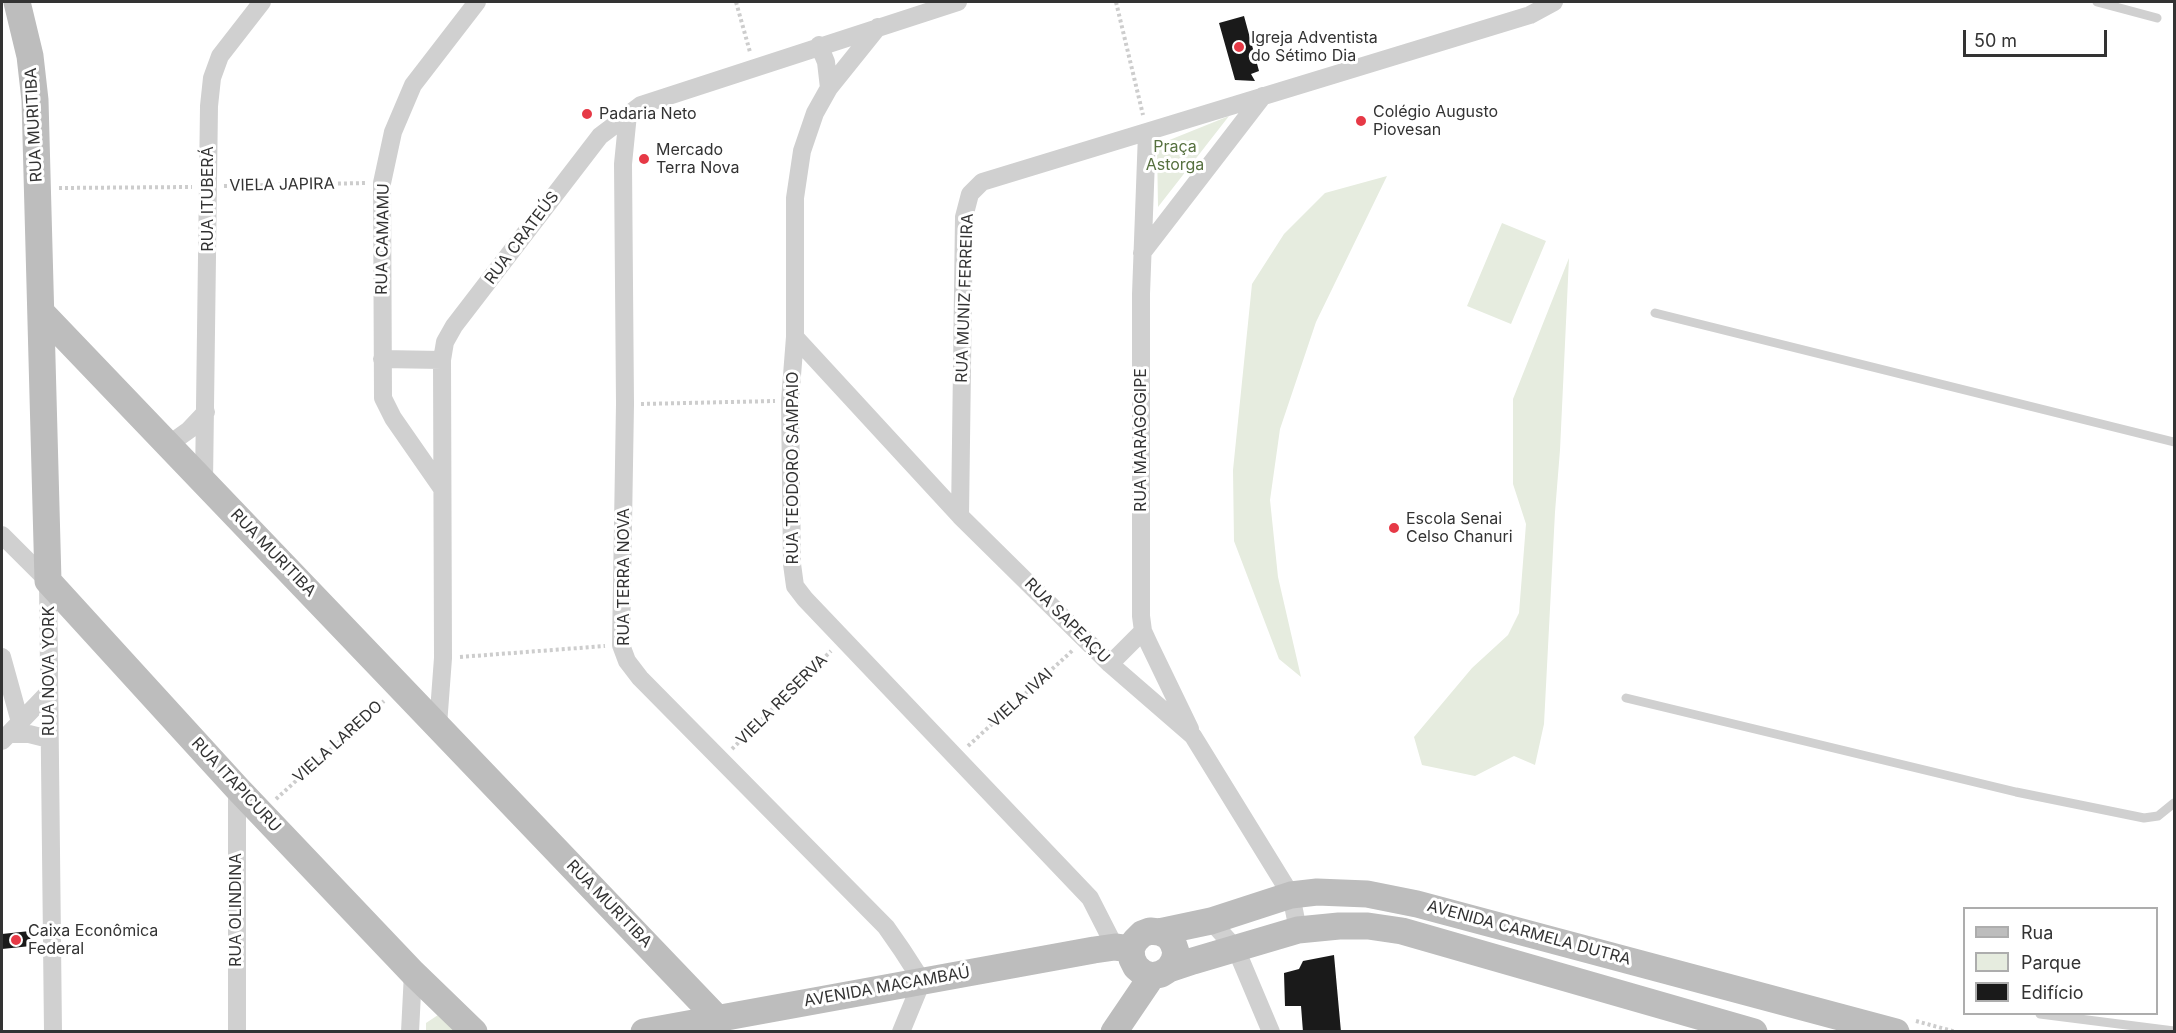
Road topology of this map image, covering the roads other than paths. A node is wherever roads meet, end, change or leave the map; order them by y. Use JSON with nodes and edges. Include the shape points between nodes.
{"nodes":[{"id":1,"x":262,"y":2,"type":"edge"},
{"id":2,"x":477,"y":2,"type":"edge"},
{"id":3,"x":958,"y":2,"type":"edge"},
{"id":4,"x":1554,"y":2,"type":"edge"},
{"id":5,"x":2097,"y":2,"type":"edge"},
{"id":6,"x":15,"y":4,"type":"edge"},
{"id":7,"x":2157,"y":18,"type":"dead end"},
{"id":8,"x":878,"y":27,"type":"junction"},
{"id":9,"x":819,"y":45,"type":"junction"},
{"id":10,"x":829,"y":88,"type":"junction"},
{"id":11,"x":1263,"y":96,"type":"junction"},
{"id":12,"x":628,"y":114,"type":"junction"},
{"id":13,"x":1147,"y":133,"type":"junction"},
{"id":14,"x":600,"y":136,"type":"junction"},
{"id":15,"x":623,"y":164,"type":"junction"},
{"id":16,"x":1142,"y":254,"type":"junction"},
{"id":17,"x":41,"y":312,"type":"junction"},
{"id":18,"x":1655,"y":313,"type":"dead end"},
{"id":19,"x":795,"y":337,"type":"junction"},
{"id":20,"x":78,"y":350,"type":"junction"},
{"id":21,"x":382,"y":359,"type":"junction"},
{"id":22,"x":442,"y":360,"type":"junction"},
{"id":23,"x":42,"y":380,"type":"junction"},
{"id":24,"x":206,"y":412,"type":"junction"},
{"id":25,"x":2175,"y":442,"type":"edge"},
{"id":26,"x":168,"y":445,"type":"junction"},
{"id":27,"x":204,"y":482,"type":"junction"},
{"id":28,"x":441,"y":487,"type":"junction"},
{"id":29,"x":960,"y":516,"type":"junction"},
{"id":30,"x":2,"y":535,"type":"edge"},
{"id":31,"x":48,"y":581,"type":"junction"},
{"id":32,"x":1143,"y":631,"type":"junction"},
{"id":33,"x":2,"y":657,"type":"edge"},
{"id":34,"x":1110,"y":664,"type":"junction"},
{"id":35,"x":49,"y":692,"type":"junction"},
{"id":36,"x":1626,"y":698,"type":"dead end"},
{"id":37,"x":438,"y":725,"type":"junction"},
{"id":38,"x":10,"y":732,"type":"edge"},
{"id":39,"x":1193,"y":736,"type":"junction"},
{"id":40,"x":49,"y":739,"type":"junction"},
{"id":41,"x":237,"y":788,"type":"junction"},
{"id":42,"x":2175,"y":803,"type":"edge"},
{"id":43,"x":1291,"y":895,"type":"junction"},
{"id":44,"x":1211,"y":921,"type":"junction"},
{"id":45,"x":1298,"y":930,"type":"junction"},
{"id":46,"x":1159,"y":932,"type":"junction"},
{"id":47,"x":1123,"y":948,"type":"junction"},
{"id":48,"x":1236,"y":950,"type":"junction"},
{"id":49,"x":1160,"y":972,"type":"junction"},
{"id":50,"x":413,"y":973,"type":"junction"},
{"id":51,"x":922,"y":981,"type":"junction"},
{"id":52,"x":2048,"y":1015,"type":"edge"},
{"id":53,"x":714,"y":1025,"type":"edge"},
{"id":54,"x":1902,"y":1025,"type":"edge"},
{"id":55,"x":2175,"y":1031,"type":"edge"},
{"id":56,"x":53,"y":1032,"type":"edge"},
{"id":57,"x":237,"y":1032,"type":"edge"},
{"id":58,"x":410,"y":1032,"type":"edge"},
{"id":59,"x":474,"y":1032,"type":"edge"},
{"id":60,"x":644,"y":1032,"type":"edge"},
{"id":61,"x":901,"y":1032,"type":"edge"},
{"id":62,"x":1114,"y":1032,"type":"edge"},
{"id":63,"x":1271,"y":1032,"type":"edge"},
{"id":64,"x":1754,"y":1032,"type":"edge"}],
"edges":[{"from":1,"to":24,"type":"street","name":"RUA ITUBERÁ","via":[[220,56],[212,78]]},
{"from":2,"to":21,"type":"street","name":"RUA CAMAMU","via":[[412,85],[393,132],[382,183]]},
{"from":3,"to":8,"type":"street","name":"RUA CRATEÚS"},
{"from":4,"to":11,"type":"street","name":"RUA MUNIZ FERREIRA","via":[[1530,15]]},
{"from":5,"to":7,"type":"lane"},
{"from":6,"to":17,"type":"street","name":"RUA MURITIBA","via":[[30,56],[35,100]]},
{"from":8,"to":9,"type":"street","name":"RUA CRATEÚS"},
{"from":8,"to":10,"type":"street","name":"RUA TEODORO SAMPAIO"},
{"from":9,"to":10,"type":"street"},
{"from":9,"to":12,"type":"street","name":"RUA CRATEÚS","via":[[641,105]]},
{"from":10,"to":19,"type":"street","name":"RUA TEODORO SAMPAIO","via":[[802,152],[795,198]]},
{"from":11,"to":13,"type":"street","name":"RUA MUNIZ FERREIRA"},
{"from":11,"to":16,"type":"street"},
{"from":12,"to":14,"type":"street","name":"RUA CRATEÚS"},
{"from":12,"to":15,"type":"street","name":"RUA TERRA NOVA"},
{"from":13,"to":16,"type":"street","name":"RUA MARAGOGIPE"},
{"from":13,"to":29,"type":"street","name":"RUA MUNIZ FERREIRA","via":[[982,182],[970,194],[964,217]]},
{"from":14,"to":15,"type":"street"},
{"from":14,"to":22,"type":"street","name":"RUA CRATEÚS","via":[[454,327],[445,342]]},
{"from":15,"to":51,"type":"street","name":"RUA TERRA NOVA","via":[[626,404],[621,645],[640,678],[885,927]]},
{"from":16,"to":32,"type":"street","name":"RUA MARAGOGIPE"},
{"from":17,"to":20,"type":"street","name":"RUA MURITIBA"},
{"from":17,"to":23,"type":"street","name":"RUA NOVA YORK"},
{"from":18,"to":25,"type":"lane"},
{"from":19,"to":29,"type":"street","name":"RUA SAPEAÇU"},
{"from":19,"to":47,"type":"street","name":"RUA TEODORO SAMPAIO","via":[[790,401],[795,586],[1090,898]]},
{"from":20,"to":23,"type":"street","via":[[52,365]]},
{"from":20,"to":26,"type":"street","name":"RUA MURITIBA"},
{"from":21,"to":22,"type":"street"},
{"from":21,"to":28,"type":"street","name":"RUA CAMAMU","via":[[383,398]]},
{"from":22,"to":28,"type":"street","name":"RUA CRATEÚS"},
{"from":23,"to":31,"type":"street","name":"RUA NOVA YORK"},
{"from":24,"to":26,"type":"street"},
{"from":24,"to":27,"type":"street","name":"RUA ITUBERÁ"},
{"from":26,"to":27,"type":"street","name":"RUA MURITIBA"},
{"from":27,"to":37,"type":"street","name":"RUA MURITIBA"},
{"from":28,"to":37,"type":"street","name":"RUA CRATEÚS","via":[[443,658]]},
{"from":29,"to":34,"type":"street","name":"RUA SAPEAÇU"},
{"from":30,"to":31,"type":"street","name":"RUA ITAPICURU"},
{"from":31,"to":35,"type":"street","name":"RUA NOVA YORK"},
{"from":31,"to":41,"type":"street","name":"RUA ITAPICURU"},
{"from":32,"to":34,"type":"street"},
{"from":32,"to":39,"type":"street","name":"RUA MARAGOGIPE"},
{"from":33,"to":38,"type":"street"},
{"from":34,"to":39,"type":"street","name":"RUA SAPEAÇU"},
{"from":35,"to":38,"type":"street"},
{"from":35,"to":40,"type":"street","name":"RUA NOVA YORK"},
{"from":36,"to":42,"type":"lane","via":[[2016,792],[2144,818],[2158,816]]},
{"from":37,"to":53,"type":"street","name":"RUA MURITIBA"},
{"from":38,"to":40,"type":"street"},
{"from":39,"to":43,"type":"street","name":"RUA SAPEAÇU"},
{"from":40,"to":56,"type":"street","name":"RUA NOVA YORK"},
{"from":41,"to":50,"type":"street","name":"RUA ITAPICURU"},
{"from":41,"to":57,"type":"street","name":"RUA OLINDINA"},
{"from":43,"to":44,"type":"street","name":"AVENIDA CARMELA DUTRA"},
{"from":43,"to":45,"type":"street","name":"RUA SAPEAÇU"},
{"from":43,"to":54,"type":"street","name":"AVENIDA CARMELA DUTRA","via":[[1317,892],[1394,898]]},
{"from":44,"to":46,"type":"street","name":"AVENIDA CARMELA DUTRA"},
{"from":44,"to":48,"type":"street"},
{"from":45,"to":48,"type":"street","name":"AVENIDA CARMELA DUTRA"},
{"from":45,"to":64,"type":"street","name":"AVENIDA CARMELA DUTRA","via":[[1368,926],[1402,931]]},
{"from":46,"to":47,"type":"street","via":[[1142,934]]},
{"from":46,"to":49,"type":"street","via":[[1168,936],[1176,952],[1174,961]]},
{"from":47,"to":49,"type":"street","via":[[1143,973]]},
{"from":47,"to":51,"type":"street","name":"AVENIDA MACAMBAÚ"},
{"from":48,"to":49,"type":"street","name":"AVENIDA CARMELA DUTRA"},
{"from":48,"to":63,"type":"street"},
{"from":49,"to":62,"type":"street"},
{"from":50,"to":58,"type":"street"},
{"from":50,"to":59,"type":"street","name":"RUA ITAPICURU"},
{"from":51,"to":53,"type":"street","name":"AVENIDA MACAMBAÚ"},
{"from":51,"to":61,"type":"street"},
{"from":52,"to":55,"type":"lane"},
{"from":53,"to":60,"type":"street","name":"AVENIDA MACAMBAÚ"}]}
